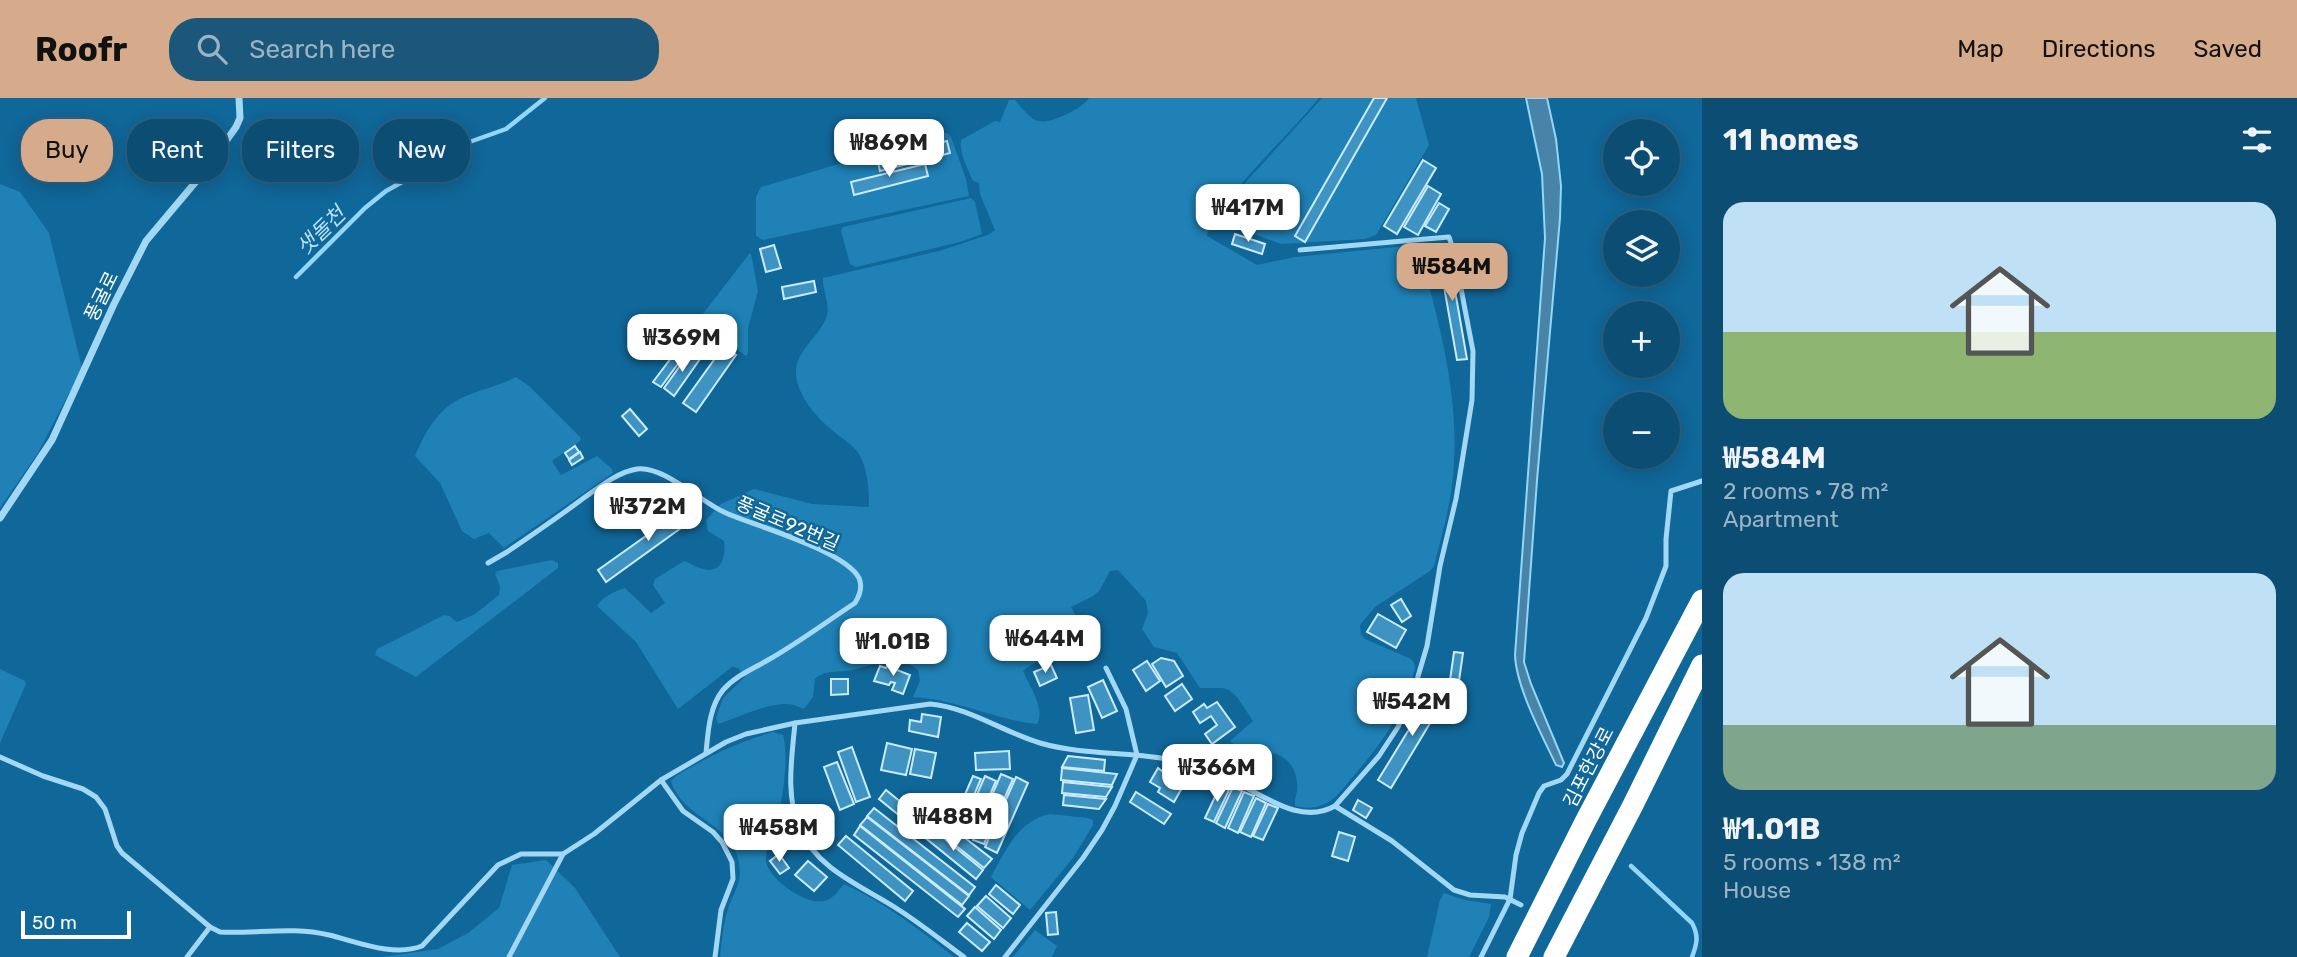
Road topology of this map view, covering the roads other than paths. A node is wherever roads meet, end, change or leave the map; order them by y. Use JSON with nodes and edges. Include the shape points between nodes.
{"nodes":[{"id":1,"x":239,"y":98,"type":"edge"},
{"id":2,"x":1300,"y":250,"type":"dead end"},
{"id":3,"x":1702,"y":481,"type":"edge"},
{"id":4,"x":0,"y":518,"type":"edge"},
{"id":5,"x":488,"y":562,"type":"dead end"},
{"id":6,"x":1702,"y":600,"type":"edge"},
{"id":7,"x":1702,"y":665,"type":"edge"},
{"id":8,"x":1106,"y":668,"type":"dead end"},
{"id":9,"x":794,"y":723,"type":"junction"},
{"id":10,"x":706,"y":753,"type":"junction"},
{"id":11,"x":1137,"y":755,"type":"junction"},
{"id":12,"x":0,"y":757,"type":"edge"},
{"id":13,"x":661,"y":780,"type":"junction"},
{"id":14,"x":1335,"y":806,"type":"junction"},
{"id":15,"x":563,"y":853,"type":"junction"},
{"id":16,"x":1510,"y":899,"type":"junction"},
{"id":17,"x":1521,"y":905,"type":"dead end"},
{"id":18,"x":210,"y":927,"type":"junction"},
{"id":19,"x":187,"y":957,"type":"edge"},
{"id":20,"x":509,"y":957,"type":"edge"},
{"id":21,"x":715,"y":957,"type":"edge"},
{"id":22,"x":964,"y":957,"type":"edge"},
{"id":23,"x":1005,"y":957,"type":"edge"},
{"id":24,"x":1481,"y":957,"type":"edge"},
{"id":25,"x":1517,"y":957,"type":"edge"},
{"id":26,"x":1554,"y":957,"type":"edge"}],
"edges":[{"from":1,"to":4,"type":"street","name":"풍굴로","via":[[236,127],[146,241],[52,440]]},
{"from":2,"to":14,"type":"lane","via":[[1449,237],[1474,361],[1456,499],[1417,682],[1386,745]]},
{"from":3,"to":16,"type":"lane","via":[[1671,491],[1666,566],[1657,592],[1567,774],[1539,793],[1522,833]]},
{"from":5,"to":10,"type":"lane","name":"풍굴로92번길","via":[[617,477],[640,468],[669,479],[714,508],[812,546],[851,569],[861,587],[855,603],[722,692]]},
{"from":6,"to":25,"type":"highway","name":"김포한강로"},
{"from":7,"to":26,"type":"highway"},
{"from":8,"to":11,"type":"lane","via":[[1126,709]]},
{"from":9,"to":10,"type":"lane","via":[[746,734]]},
{"from":9,"to":11,"type":"lane","via":[[939,705],[1050,746]]},
{"from":9,"to":22,"type":"lane","via":[[792,797],[808,844],[832,869],[920,923]]},
{"from":10,"to":13,"type":"lane"},
{"from":11,"to":14,"type":"lane","via":[[1200,768],[1295,811],[1317,813]]},
{"from":11,"to":23,"type":"lane","via":[[1102,830]]},
{"from":12,"to":18,"type":"lane","via":[[96,797],[122,853]]},
{"from":13,"to":15,"type":"lane"},
{"from":13,"to":21,"type":"lane","via":[[682,811],[722,842],[732,862],[733,879],[721,910]]},
{"from":14,"to":16,"type":"lane","via":[[1392,841],[1446,886],[1470,895]]},
{"from":15,"to":18,"type":"lane","via":[[521,854],[498,865],[422,946],[407,953],[308,931],[220,932]]},
{"from":15,"to":20,"type":"lane"},
{"from":16,"to":17,"type":"lane"},
{"from":16,"to":24,"type":"lane"},
{"from":18,"to":19,"type":"lane"}]}
